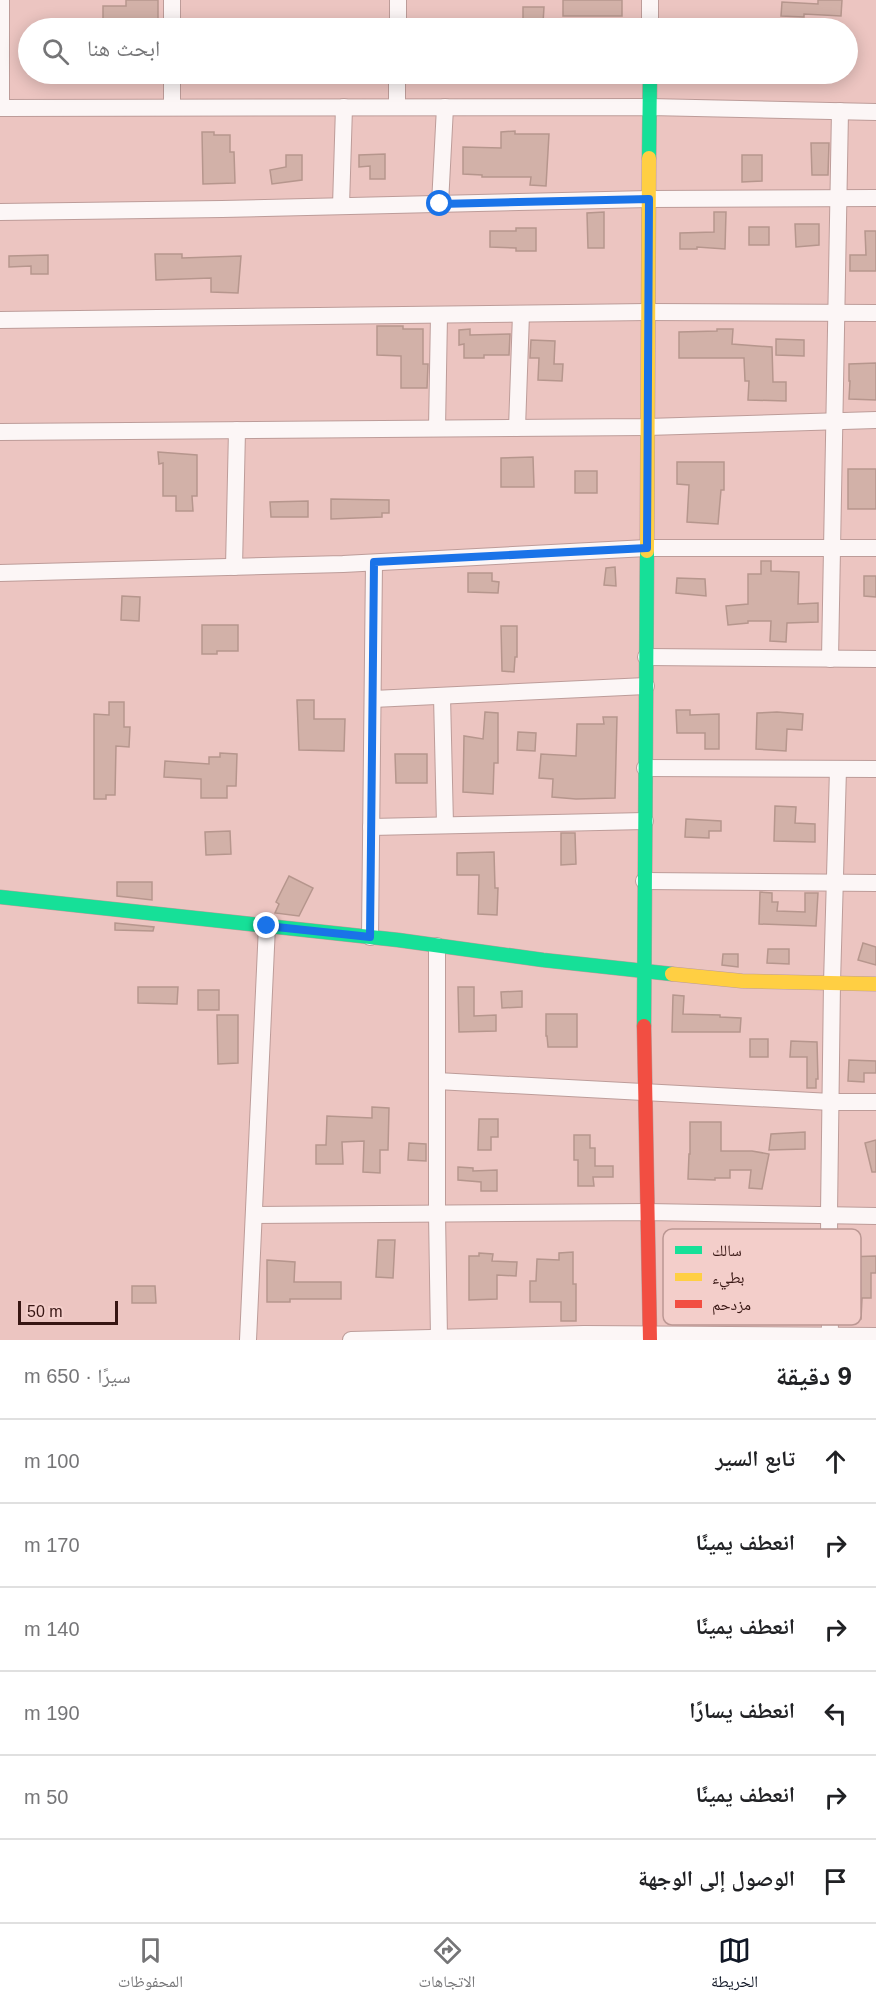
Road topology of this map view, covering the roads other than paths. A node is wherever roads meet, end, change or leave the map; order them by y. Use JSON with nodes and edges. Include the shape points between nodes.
{"nodes":[{"id":1,"x":1,"y":0,"type":"edge"},
{"id":2,"x":172,"y":0,"type":"edge"},
{"id":3,"x":398,"y":0,"type":"edge"},
{"id":4,"x":650,"y":0,"type":"edge"},
{"id":5,"x":172,"y":18,"type":"edge"},
{"id":6,"x":398,"y":18,"type":"edge"},
{"id":7,"x":650,"y":18,"type":"edge"},
{"id":8,"x":172,"y":84,"type":"edge"},
{"id":9,"x":397,"y":84,"type":"edge"},
{"id":10,"x":650,"y":84,"type":"edge"},
{"id":11,"x":172,"y":107,"type":"junction"},
{"id":12,"x":344,"y":107,"type":"junction"},
{"id":13,"x":397,"y":107,"type":"junction"},
{"id":14,"x":445,"y":107,"type":"junction"},
{"id":15,"x":650,"y":107,"type":"junction"},
{"id":16,"x":1,"y":108,"type":"edge"},
{"id":17,"x":840,"y":111,"type":"junction"},
{"id":18,"x":876,"y":112,"type":"edge"},
{"id":19,"x":876,"y":198,"type":"edge"},
{"id":20,"x":649,"y":199,"type":"junction"},
{"id":21,"x":839,"y":199,"type":"junction"},
{"id":22,"x":440,"y":204,"type":"junction"},
{"id":23,"x":341,"y":206,"type":"junction"},
{"id":24,"x":0,"y":212,"type":"edge"},
{"id":25,"x":648,"y":312,"type":"junction"},
{"id":26,"x":837,"y":313,"type":"junction"},
{"id":27,"x":876,"y":313,"type":"edge"},
{"id":28,"x":521,"y":314,"type":"junction"},
{"id":29,"x":439,"y":315,"type":"junction"},
{"id":30,"x":0,"y":320,"type":"edge"},
{"id":31,"x":876,"y":420,"type":"edge"},
{"id":32,"x":834,"y":422,"type":"junction"},
{"id":33,"x":648,"y":426,"type":"junction"},
{"id":34,"x":437,"y":428,"type":"junction"},
{"id":35,"x":518,"y":428,"type":"junction"},
{"id":36,"x":237,"y":430,"type":"junction"},
{"id":37,"x":0,"y":432,"type":"edge"},
{"id":38,"x":647,"y":548,"type":"junction"},
{"id":39,"x":832,"y":548,"type":"junction"},
{"id":40,"x":876,"y":548,"type":"edge"},
{"id":41,"x":374,"y":562,"type":"junction"},
{"id":42,"x":234,"y":567,"type":"junction"},
{"id":43,"x":0,"y":573,"type":"edge"},
{"id":44,"x":646,"y":657,"type":"junction"},
{"id":45,"x":830,"y":659,"type":"junction"},
{"id":46,"x":876,"y":659,"type":"edge"},
{"id":47,"x":646,"y":686,"type":"junction"},
{"id":48,"x":442,"y":696,"type":"junction"},
{"id":49,"x":373,"y":699,"type":"junction"},
{"id":50,"x":645,"y":768,"type":"junction"},
{"id":51,"x":838,"y":769,"type":"junction"},
{"id":52,"x":876,"y":769,"type":"edge"},
{"id":53,"x":645,"y":821,"type":"junction"},
{"id":54,"x":445,"y":825,"type":"junction"},
{"id":55,"x":371,"y":827,"type":"junction"},
{"id":56,"x":644,"y":881,"type":"junction"},
{"id":57,"x":835,"y":882,"type":"junction"},
{"id":58,"x":876,"y":883,"type":"edge"},
{"id":59,"x":0,"y":897,"type":"edge"},
{"id":60,"x":267,"y":926,"type":"junction"},
{"id":61,"x":370,"y":937,"type":"junction"},
{"id":62,"x":437,"y":946,"type":"junction"},
{"id":63,"x":644,"y":971,"type":"junction"},
{"id":64,"x":832,"y":983,"type":"junction"},
{"id":65,"x":876,"y":984,"type":"edge"},
{"id":66,"x":437,"y":1081,"type":"junction"},
{"id":67,"x":644,"y":1092,"type":"junction"},
{"id":68,"x":831,"y":1102,"type":"junction"},
{"id":69,"x":876,"y":1102,"type":"edge"},
{"id":70,"x":646,"y":1212,"type":"junction"},
{"id":71,"x":437,"y":1214,"type":"junction"},
{"id":72,"x":829,"y":1214,"type":"junction"},
{"id":73,"x":254,"y":1215,"type":"junction"},
{"id":74,"x":876,"y":1216,"type":"edge"},
{"id":75,"x":829,"y":1229,"type":"edge"},
{"id":76,"x":876,"y":1336,"type":"edge"},
{"id":77,"x":650,"y":1337,"type":"edge"},
{"id":78,"x":440,"y":1338,"type":"junction"},
{"id":79,"x":830,"y":1338,"type":"edge"},
{"id":80,"x":248,"y":1340,"type":"edge"},
{"id":81,"x":351,"y":1340,"type":"edge"}],
"edges":[{"from":1,"to":16,"type":"street"},
{"from":2,"to":5,"type":"street"},
{"from":3,"to":6,"type":"street"},
{"from":4,"to":7,"type":"street"},
{"from":8,"to":11,"type":"street"},
{"from":9,"to":13,"type":"street"},
{"from":10,"to":15,"type":"street"},
{"from":11,"to":12,"type":"street"},
{"from":11,"to":16,"type":"street"},
{"from":12,"to":13,"type":"street"},
{"from":12,"to":23,"type":"street"},
{"from":13,"to":14,"type":"street"},
{"from":14,"to":15,"type":"street"},
{"from":14,"to":22,"type":"street"},
{"from":15,"to":17,"type":"street"},
{"from":15,"to":20,"type":"street"},
{"from":17,"to":18,"type":"street"},
{"from":17,"to":21,"type":"street"},
{"from":19,"to":21,"type":"street"},
{"from":20,"to":21,"type":"street"},
{"from":20,"to":22,"type":"street"},
{"from":20,"to":25,"type":"street"},
{"from":21,"to":26,"type":"street"},
{"from":22,"to":23,"type":"street"},
{"from":23,"to":24,"type":"street"},
{"from":25,"to":26,"type":"street"},
{"from":25,"to":28,"type":"street"},
{"from":25,"to":33,"type":"street"},
{"from":26,"to":27,"type":"street"},
{"from":26,"to":32,"type":"street"},
{"from":28,"to":29,"type":"street"},
{"from":28,"to":35,"type":"street"},
{"from":29,"to":30,"type":"street"},
{"from":29,"to":34,"type":"street"},
{"from":31,"to":32,"type":"street"},
{"from":32,"to":33,"type":"street"},
{"from":32,"to":39,"type":"street"},
{"from":33,"to":35,"type":"street"},
{"from":33,"to":38,"type":"street"},
{"from":34,"to":35,"type":"street"},
{"from":34,"to":36,"type":"street"},
{"from":36,"to":37,"type":"street"},
{"from":36,"to":42,"type":"street"},
{"from":38,"to":39,"type":"street"},
{"from":38,"to":41,"type":"street"},
{"from":38,"to":44,"type":"street"},
{"from":39,"to":40,"type":"street"},
{"from":39,"to":45,"type":"street"},
{"from":41,"to":42,"type":"street"},
{"from":41,"to":49,"type":"street"},
{"from":42,"to":43,"type":"street"},
{"from":44,"to":45,"type":"street"},
{"from":44,"to":47,"type":"street"},
{"from":45,"to":46,"type":"street"},
{"from":47,"to":48,"type":"street"},
{"from":47,"to":50,"type":"street"},
{"from":48,"to":49,"type":"street"},
{"from":48,"to":54,"type":"street"},
{"from":49,"to":55,"type":"street"},
{"from":50,"to":51,"type":"street"},
{"from":50,"to":53,"type":"street"},
{"from":51,"to":52,"type":"street"},
{"from":51,"to":57,"type":"street"},
{"from":53,"to":54,"type":"street"},
{"from":53,"to":56,"type":"street"},
{"from":54,"to":55,"type":"street"},
{"from":55,"to":61,"type":"street"},
{"from":56,"to":57,"type":"street"},
{"from":56,"to":63,"type":"street"},
{"from":57,"to":58,"type":"street"},
{"from":57,"to":64,"type":"street"},
{"from":59,"to":60,"type":"street"},
{"from":60,"to":61,"type":"street"},
{"from":60,"to":73,"type":"street"},
{"from":61,"to":62,"type":"street"},
{"from":62,"to":63,"type":"street"},
{"from":62,"to":66,"type":"street"},
{"from":63,"to":64,"type":"street","via":[[742,981]]},
{"from":63,"to":67,"type":"street"},
{"from":64,"to":65,"type":"street"},
{"from":64,"to":68,"type":"street"},
{"from":66,"to":67,"type":"street"},
{"from":66,"to":71,"type":"street"},
{"from":67,"to":68,"type":"street"},
{"from":67,"to":70,"type":"street"},
{"from":68,"to":69,"type":"street"},
{"from":68,"to":72,"type":"street"},
{"from":70,"to":71,"type":"street"},
{"from":70,"to":72,"type":"street"},
{"from":70,"to":77,"type":"street"},
{"from":71,"to":73,"type":"street"},
{"from":71,"to":78,"type":"street"},
{"from":72,"to":74,"type":"street"},
{"from":72,"to":75,"type":"street"},
{"from":73,"to":80,"type":"street"},
{"from":76,"to":79,"type":"street"},
{"from":77,"to":78,"type":"street"},
{"from":77,"to":79,"type":"street"},
{"from":78,"to":81,"type":"street"}]}
